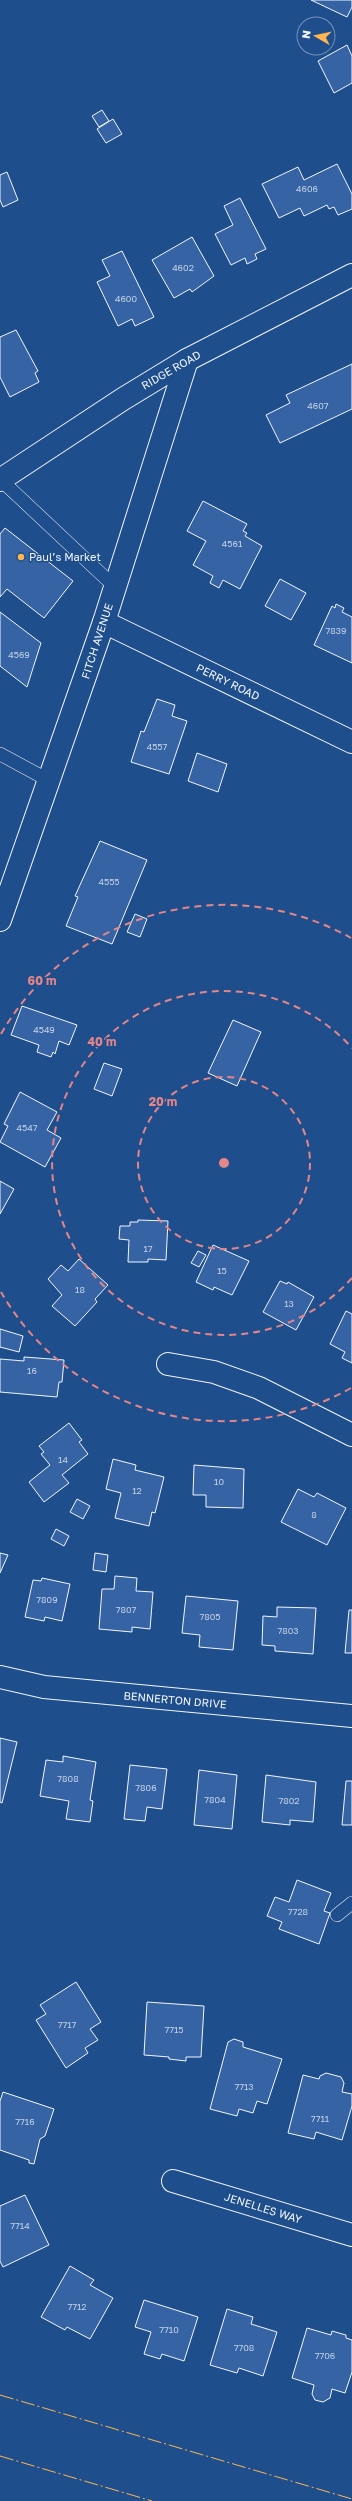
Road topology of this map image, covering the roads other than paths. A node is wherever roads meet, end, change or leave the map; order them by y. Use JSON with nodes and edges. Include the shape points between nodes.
{"nodes":[{"id":1,"x":352,"y":275,"type":"edge"},
{"id":2,"x":187,"y":360,"type":"junction"},
{"id":3,"x":0,"y":480,"type":"edge"},
{"id":4,"x":115,"y":587,"type":"junction"},
{"id":5,"x":104,"y":622,"type":"junction"},
{"id":6,"x":352,"y":742,"type":"edge"},
{"id":7,"x":0,"y":754,"type":"edge"},
{"id":8,"x":50,"y":781,"type":"junction"},
{"id":9,"x":0,"y":920,"type":"edge"},
{"id":10,"x":168,"y":1364,"type":"dead end"},
{"id":11,"x":352,"y":1435,"type":"edge"},
{"id":12,"x":0,"y":1677,"type":"edge"},
{"id":13,"x":352,"y":1716,"type":"edge"},
{"id":14,"x":352,"y":1903,"type":"edge"},
{"id":15,"x":337,"y":1915,"type":"dead end"},
{"id":16,"x":173,"y":2181,"type":"dead end"},
{"id":17,"x":352,"y":2235,"type":"edge"}],
"edges":[{"from":1,"to":2,"type":"street","name":"RIDGE ROAD"},
{"from":2,"to":3,"type":"street","name":"RIDGE ROAD","via":[[122,399]]},
{"from":2,"to":4,"type":"street","name":"FITCH AVENUE"},
{"from":3,"to":4,"type":"lane"},
{"from":4,"to":5,"type":"street","name":"FITCH AVENUE"},
{"from":5,"to":6,"type":"street","name":"PERRY ROAD"},
{"from":5,"to":8,"type":"street","name":"FITCH AVENUE"},
{"from":7,"to":8,"type":"lane"},
{"from":8,"to":9,"type":"street","name":"FITCH AVENUE"},
{"from":10,"to":11,"type":"street","via":[[214,1372],[259,1388]]},
{"from":12,"to":13,"type":"street","name":"BENNERTON DRIVE","via":[[44,1687]]},
{"from":14,"to":15,"type":"lane"},
{"from":16,"to":17,"type":"street","name":"JENELLES WAY"}]}
